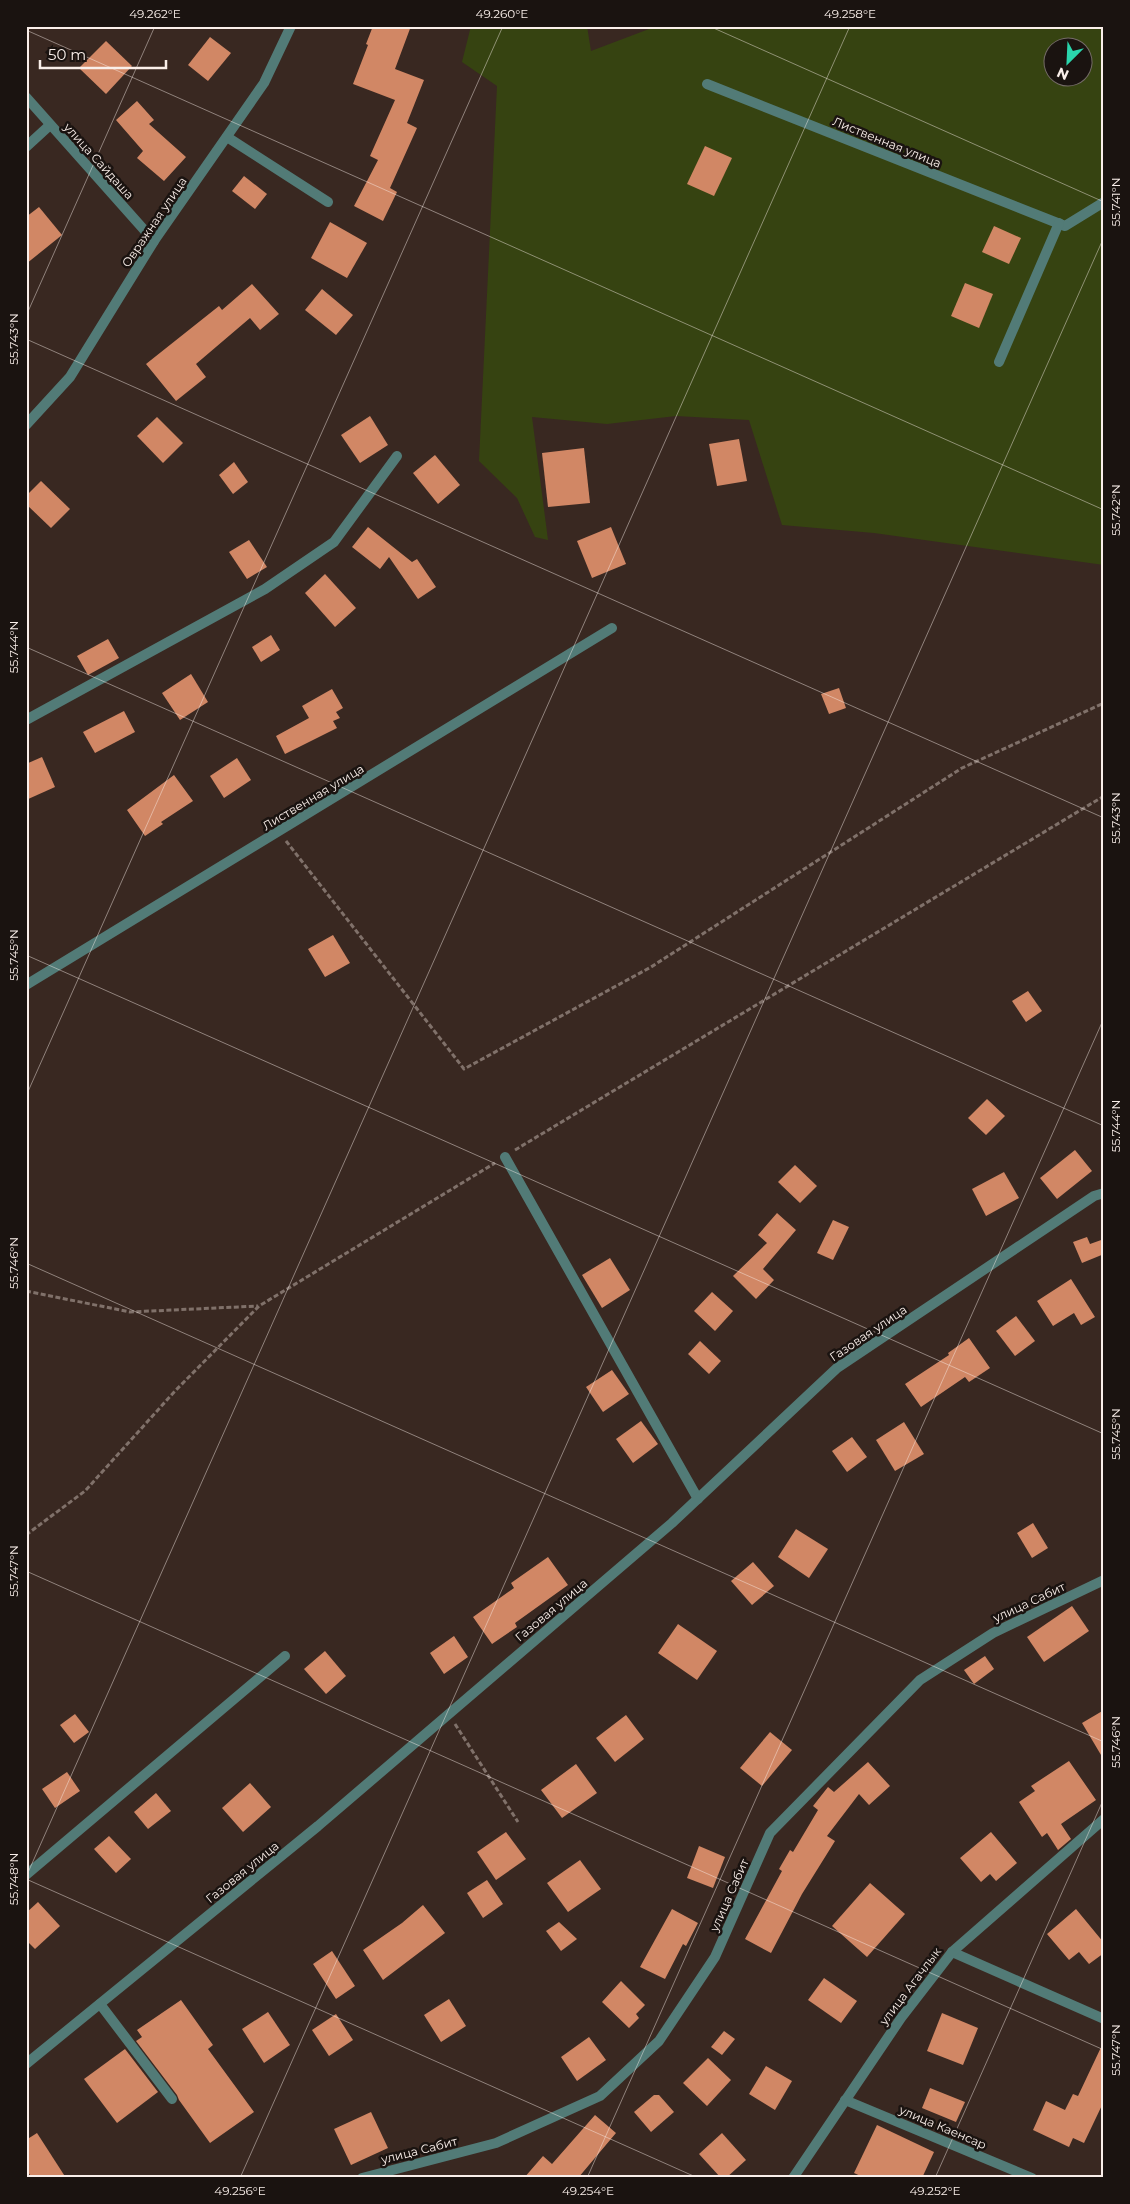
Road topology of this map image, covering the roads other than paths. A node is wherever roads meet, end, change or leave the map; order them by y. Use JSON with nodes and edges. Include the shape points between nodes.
{"nodes":[{"id":1,"x":291,"y":26,"type":"edge"},
{"id":2,"x":707,"y":84,"type":"dead end"},
{"id":3,"x":26,"y":97,"type":"edge"},
{"id":4,"x":50,"y":125,"type":"junction"},
{"id":5,"x":226,"y":137,"type":"junction"},
{"id":6,"x":26,"y":146,"type":"edge"},
{"id":7,"x":328,"y":202,"type":"dead end"},
{"id":8,"x":1104,"y":202,"type":"edge"},
{"id":9,"x":1059,"y":223,"type":"junction"},
{"id":10,"x":154,"y":242,"type":"junction"},
{"id":11,"x":999,"y":362,"type":"dead end"},
{"id":12,"x":26,"y":425,"type":"edge"},
{"id":13,"x":397,"y":456,"type":"dead end"},
{"id":14,"x":612,"y":628,"type":"dead end"},
{"id":15,"x":26,"y":720,"type":"edge"},
{"id":16,"x":26,"y":985,"type":"edge"},
{"id":17,"x":505,"y":1157,"type":"road end"},
{"id":18,"x":1104,"y":1193,"type":"edge"},
{"id":19,"x":698,"y":1499,"type":"junction"},
{"id":20,"x":1104,"y":1580,"type":"edge"},
{"id":21,"x":285,"y":1656,"type":"dead end"},
{"id":22,"x":1104,"y":1819,"type":"edge"},
{"id":23,"x":26,"y":1875,"type":"edge"},
{"id":24,"x":952,"y":1952,"type":"junction"},
{"id":25,"x":100,"y":2004,"type":"junction"},
{"id":26,"x":1104,"y":2019,"type":"edge"},
{"id":27,"x":26,"y":2064,"type":"edge"},
{"id":28,"x":172,"y":2099,"type":"dead end"},
{"id":29,"x":845,"y":2100,"type":"junction"},
{"id":30,"x":362,"y":2178,"type":"edge"},
{"id":31,"x":793,"y":2178,"type":"edge"},
{"id":32,"x":1032,"y":2178,"type":"edge"}],
"edges":[{"from":1,"to":5,"type":"street","name":"Овражная улица","via":[[264,83]]},
{"from":2,"to":9,"type":"street","name":"Лиственная улица"},
{"from":3,"to":4,"type":"street","name":"улица Сайдаша"},
{"from":4,"to":6,"type":"street"},
{"from":4,"to":10,"type":"street","name":"улица Сайдаша"},
{"from":5,"to":7,"type":"street"},
{"from":5,"to":10,"type":"street","name":"Овражная улица"},
{"from":8,"to":9,"type":"street","via":[[1065,226]]},
{"from":9,"to":11,"type":"street"},
{"from":10,"to":12,"type":"street","name":"Овражная улица","via":[[70,377]]},
{"from":13,"to":15,"type":"street","via":[[334,542],[265,589]]},
{"from":14,"to":16,"type":"street","name":"Лиственная улица"},
{"from":17,"to":19,"type":"street"},
{"from":18,"to":19,"type":"street","name":"Газовая улица","via":[[1094,1196],[837,1368]]},
{"from":19,"to":25,"type":"street","name":"Газовая улица","via":[[310,1832]]},
{"from":20,"to":30,"type":"street","name":"улица Сабит","via":[[993,1633],[920,1680],[770,1833],[716,1957],[659,2041],[600,2096],[496,2143]]},
{"from":21,"to":23,"type":"street"},
{"from":22,"to":24,"type":"street","name":"улица Агачлык"},
{"from":24,"to":26,"type":"street"},
{"from":24,"to":29,"type":"street","name":"улица Агачлык","via":[[900,2018]]},
{"from":25,"to":27,"type":"street","name":"Газовая улица"},
{"from":25,"to":28,"type":"street"},
{"from":29,"to":31,"type":"street","name":"улица Агачлык"},
{"from":29,"to":32,"type":"street","name":"улица Каенсар"}]}
